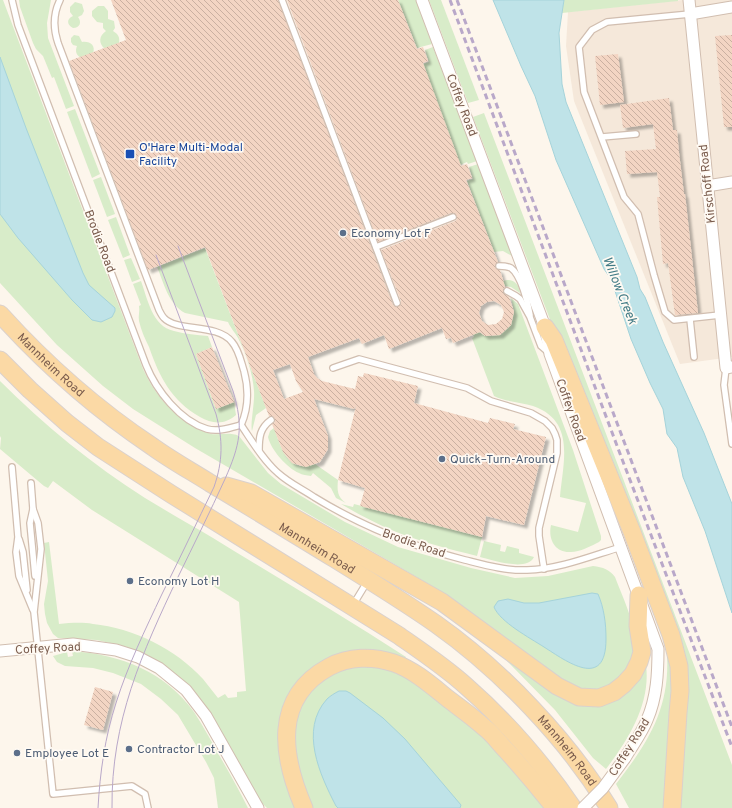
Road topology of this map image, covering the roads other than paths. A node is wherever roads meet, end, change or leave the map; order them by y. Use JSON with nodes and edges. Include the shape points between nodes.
{"nodes":[{"id":1,"x":12,"y":0,"type":"edge"},
{"id":2,"x":282,"y":0,"type":"edge"},
{"id":3,"x":422,"y":0,"type":"edge"},
{"id":4,"x":689,"y":0,"type":"edge"},
{"id":5,"x":59,"y":1,"type":"edge"},
{"id":6,"x":732,"y":7,"type":"edge"},
{"id":7,"x":690,"y":14,"type":"junction"},
{"id":8,"x":636,"y":134,"type":"dead end"},
{"id":9,"x":602,"y":137,"type":"junction"},
{"id":10,"x":732,"y":182,"type":"edge"},
{"id":11,"x":707,"y":186,"type":"junction"},
{"id":12,"x":453,"y":217,"type":"dead end"},
{"id":13,"x":376,"y":247,"type":"junction"},
{"id":14,"x":499,"y":266,"type":"dead end"},
{"id":15,"x":507,"y":291,"type":"dead end"},
{"id":16,"x":397,"y":303,"type":"dead end"},
{"id":17,"x":0,"y":314,"type":"edge"},
{"id":18,"x":720,"y":315,"type":"junction"},
{"id":19,"x":530,"y":317,"type":"junction"},
{"id":20,"x":690,"y":319,"type":"junction"},
{"id":21,"x":545,"y":327,"type":"junction"},
{"id":22,"x":550,"y":354,"type":"junction"},
{"id":23,"x":694,"y":357,"type":"dead end"},
{"id":24,"x":0,"y":360,"type":"edge"},
{"id":25,"x":729,"y":367,"type":"edge"},
{"id":26,"x":333,"y":368,"type":"dead end"},
{"id":27,"x":271,"y":420,"type":"dead end"},
{"id":28,"x":241,"y":425,"type":"junction"},
{"id":29,"x":732,"y":444,"type":"edge"},
{"id":30,"x":259,"y":450,"type":"junction"},
{"id":31,"x":12,"y":467,"type":"dead end"},
{"id":32,"x":208,"y":481,"type":"junction"},
{"id":33,"x":30,"y":483,"type":"dead end"},
{"id":34,"x":621,"y":547,"type":"junction"},
{"id":35,"x":544,"y":569,"type":"junction"},
{"id":36,"x":368,"y":580,"type":"junction"},
{"id":37,"x":639,"y":595,"type":"junction"},
{"id":38,"x":353,"y":606,"type":"junction"},
{"id":39,"x":34,"y":612,"type":"junction"},
{"id":40,"x":37,"y":648,"type":"junction"},
{"id":41,"x":0,"y":652,"type":"edge"},
{"id":42,"x":148,"y":808,"type":"edge"},
{"id":43,"x":258,"y":808,"type":"edge"},
{"id":44,"x":304,"y":808,"type":"edge"},
{"id":45,"x":555,"y":808,"type":"edge"},
{"id":46,"x":573,"y":808,"type":"edge"},
{"id":47,"x":583,"y":808,"type":"edge"},
{"id":48,"x":609,"y":808,"type":"edge"},
{"id":49,"x":672,"y":808,"type":"edge"}],
"edges":[{"from":1,"to":28,"type":"lane","name":"Brodie Road","via":[[18,25],[154,383],[172,405],[202,427],[218,430]]},
{"from":2,"to":13,"type":"lane"},
{"from":3,"to":21,"type":"street","name":"Coffey Road"},
{"from":4,"to":7,"type":"street","name":"Kirschoff Road"},
{"from":5,"to":28,"type":"lane","via":[[54,27],[58,43],[159,310],[164,318],[172,323],[214,331],[232,342],[238,352],[248,387],[247,407]]},
{"from":6,"to":7,"type":"street"},
{"from":7,"to":9,"type":"lane","via":[[607,22],[592,30],[579,47],[584,92]]},
{"from":7,"to":11,"type":"street","name":"Kirschoff Road"},
{"from":8,"to":9,"type":"lane"},
{"from":9,"to":20,"type":"lane","via":[[624,197],[638,214],[665,312],[674,320]]},
{"from":10,"to":11,"type":"street"},
{"from":11,"to":18,"type":"street","name":"Kirschoff Road"},
{"from":12,"to":13,"type":"lane"},
{"from":13,"to":16,"type":"lane"},
{"from":14,"to":19,"type":"lane","via":[[512,269],[516,274],[528,304]]},
{"from":15,"to":19,"type":"lane","via":[[520,299]]},
{"from":17,"to":32,"type":"main road","name":"Mannheim Road","via":[[26,344],[100,409],[152,447]]},
{"from":18,"to":20,"type":"lane"},
{"from":18,"to":25,"type":"street","name":"Kirschoff Road"},
{"from":19,"to":22,"type":"lane","via":[[541,346]]},
{"from":20,"to":23,"type":"lane"},
{"from":21,"to":22,"type":"street","name":"Coffey Road"},
{"from":21,"to":49,"type":"main road","via":[[554,340],[671,635],[679,666],[680,691]]},
{"from":22,"to":34,"type":"street","name":"Coffey Road"},
{"from":24,"to":38,"type":"main road","via":[[67,423],[98,447],[164,491]]},
{"from":25,"to":29,"type":"lane","via":[[724,385]]},
{"from":26,"to":35,"type":"lane","via":[[359,359],[467,388],[491,402],[539,416],[550,425],[558,446],[538,536]]},
{"from":27,"to":30,"type":"lane","via":[[258,438]]},
{"from":28,"to":30,"type":"lane","name":"Brodie Road"},
{"from":30,"to":35,"type":"lane","name":"Brodie Road","via":[[278,473],[289,481],[346,515],[386,534],[420,547],[495,567],[512,570]]},
{"from":31,"to":39,"type":"lane","via":[[19,576]]},
{"from":32,"to":36,"type":"main road","name":"Mannheim Road"},
{"from":32,"to":37,"type":"main road","via":[[251,493],[442,602],[557,686],[579,697],[599,698],[614,692],[633,674],[642,652],[638,626]]},
{"from":33,"to":39,"type":"lane","via":[[41,549]]},
{"from":34,"to":35,"type":"lane","name":"Brodie Road"},
{"from":34,"to":37,"type":"street","name":"Coffey Road"},
{"from":36,"to":38,"type":"lane"},
{"from":36,"to":48,"type":"main road","name":"Mannheim Road","via":[[437,624],[501,678],[557,736]]},
{"from":37,"to":47,"type":"street","name":"Coffey Road","bridge":true,"via":[[658,649],[658,676],[654,697],[647,720],[625,758],[603,788]]},
{"from":38,"to":46,"type":"main road","via":[[426,654],[467,686],[530,751]]},
{"from":39,"to":40,"type":"lane"},
{"from":40,"to":41,"type":"street","name":"Coffey Road"},
{"from":40,"to":42,"type":"lane","via":[[52,794],[132,786],[145,794]]},
{"from":40,"to":43,"type":"street","name":"Coffey Road","via":[[73,644],[116,650],[138,657],[159,668],[186,690],[206,716]]},
{"from":44,"to":45,"type":"main road","via":[[291,775],[288,759],[287,727],[290,713],[295,700],[311,679],[336,663],[357,658],[376,658],[395,664],[426,681],[486,728],[534,780]]}]}
